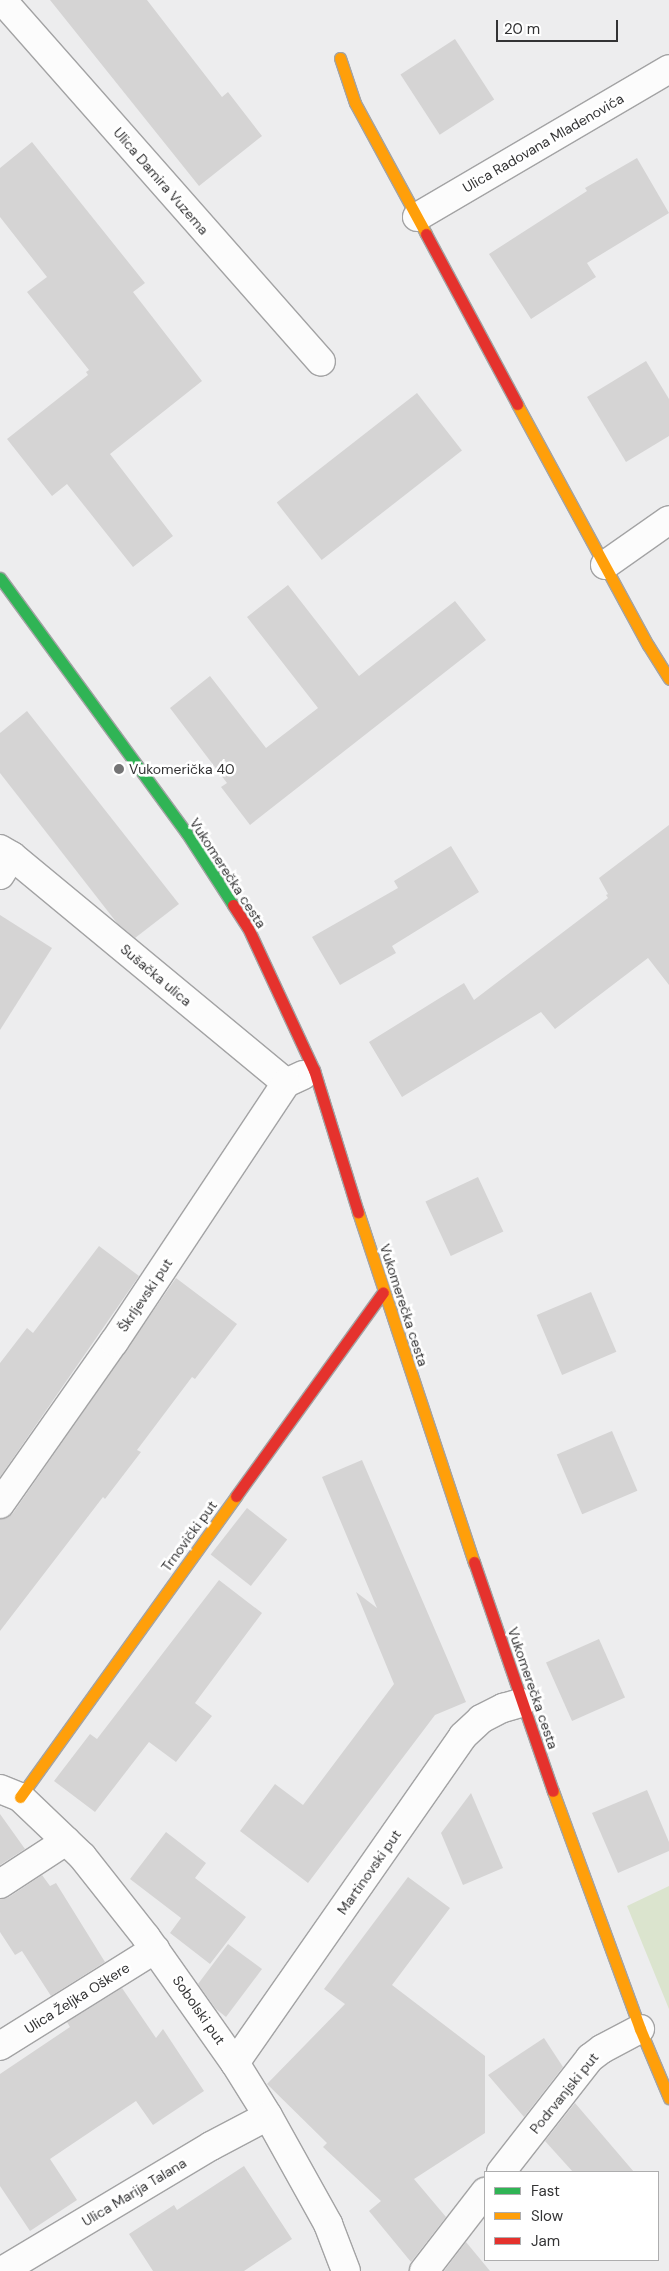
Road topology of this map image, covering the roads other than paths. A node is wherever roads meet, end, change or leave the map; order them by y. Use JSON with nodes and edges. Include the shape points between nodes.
{"nodes":[{"id":1,"x":2,"y":0,"type":"edge"},
{"id":2,"x":340,"y":58,"type":"dead end"},
{"id":3,"x":669,"y":69,"type":"edge"},
{"id":4,"x":418,"y":217,"type":"junction"},
{"id":5,"x":321,"y":362,"type":"dead end"},
{"id":6,"x":669,"y":520,"type":"edge"},
{"id":7,"x":605,"y":565,"type":"junction"},
{"id":8,"x":0,"y":578,"type":"edge"},
{"id":9,"x":669,"y":679,"type":"edge"},
{"id":10,"x":4,"y":860,"type":"edge"},
{"id":11,"x":314,"y":1070,"type":"junction"},
{"id":12,"x":286,"y":1083,"type":"junction"},
{"id":13,"x":383,"y":1292,"type":"junction"},
{"id":14,"x":0,"y":1504,"type":"edge"},
{"id":15,"x":521,"y":1703,"type":"junction"},
{"id":16,"x":10,"y":1793,"type":"edge"},
{"id":17,"x":66,"y":1841,"type":"junction"},
{"id":18,"x":0,"y":1884,"type":"edge"},
{"id":19,"x":155,"y":1948,"type":"junction"},
{"id":20,"x":640,"y":2029,"type":"junction"},
{"id":21,"x":0,"y":2046,"type":"edge"},
{"id":22,"x":236,"y":2063,"type":"junction"},
{"id":23,"x":669,"y":2098,"type":"edge"},
{"id":24,"x":268,"y":2116,"type":"junction"},
{"id":25,"x":502,"y":2171,"type":"edge"},
{"id":26,"x":484,"y":2193,"type":"edge"},
{"id":27,"x":2,"y":2271,"type":"edge"},
{"id":28,"x":346,"y":2271,"type":"edge"},
{"id":29,"x":424,"y":2271,"type":"edge"}],
"edges":[{"from":1,"to":5,"type":"street","name":"Ulica Damira Vuzema"},
{"from":2,"to":4,"type":"street","via":[[355,103]]},
{"from":3,"to":4,"type":"street","name":"Ulica Radovana Mladenovića"},
{"from":4,"to":7,"type":"street"},
{"from":6,"to":7,"type":"street"},
{"from":7,"to":9,"type":"street"},
{"from":8,"to":11,"type":"street","name":"Vukomerečka cesta","via":[[186,832],[243,920]]},
{"from":10,"to":12,"type":"street","name":"Sušačka ulica"},
{"from":11,"to":12,"type":"street"},
{"from":11,"to":13,"type":"street","name":"Vukomerečka cesta"},
{"from":12,"to":14,"type":"street","name":"Škrljevski put","via":[[114,1342]]},
{"from":13,"to":15,"type":"street","name":"Vukomerečka cesta"},
{"from":13,"to":16,"type":"street","name":"Trnovički put"},
{"from":15,"to":20,"type":"street","name":"Vukomerečka cesta"},
{"from":15,"to":22,"type":"street","name":"Martinovski put","via":[[481,1719],[463,1736]]},
{"from":16,"to":17,"type":"street","name":"Sobolski put"},
{"from":17,"to":18,"type":"street"},
{"from":17,"to":19,"type":"street","name":"Sobolski put","via":[[82,1856]]},
{"from":19,"to":21,"type":"street","name":"Ulica Željka Oškere"},
{"from":19,"to":22,"type":"street","name":"Sobolski put"},
{"from":20,"to":23,"type":"street","name":"Vukomerečka cesta"},
{"from":20,"to":25,"type":"street","name":"Podrvanjski put","via":[[590,2058]]},
{"from":22,"to":24,"type":"street","name":"Sobolski put"},
{"from":24,"to":27,"type":"street","name":"Ulica Marija Talana","via":[[211,2146]]},
{"from":24,"to":28,"type":"street","name":"Sobolski put","via":[[328,2224]]},
{"from":26,"to":29,"type":"street"}]}
